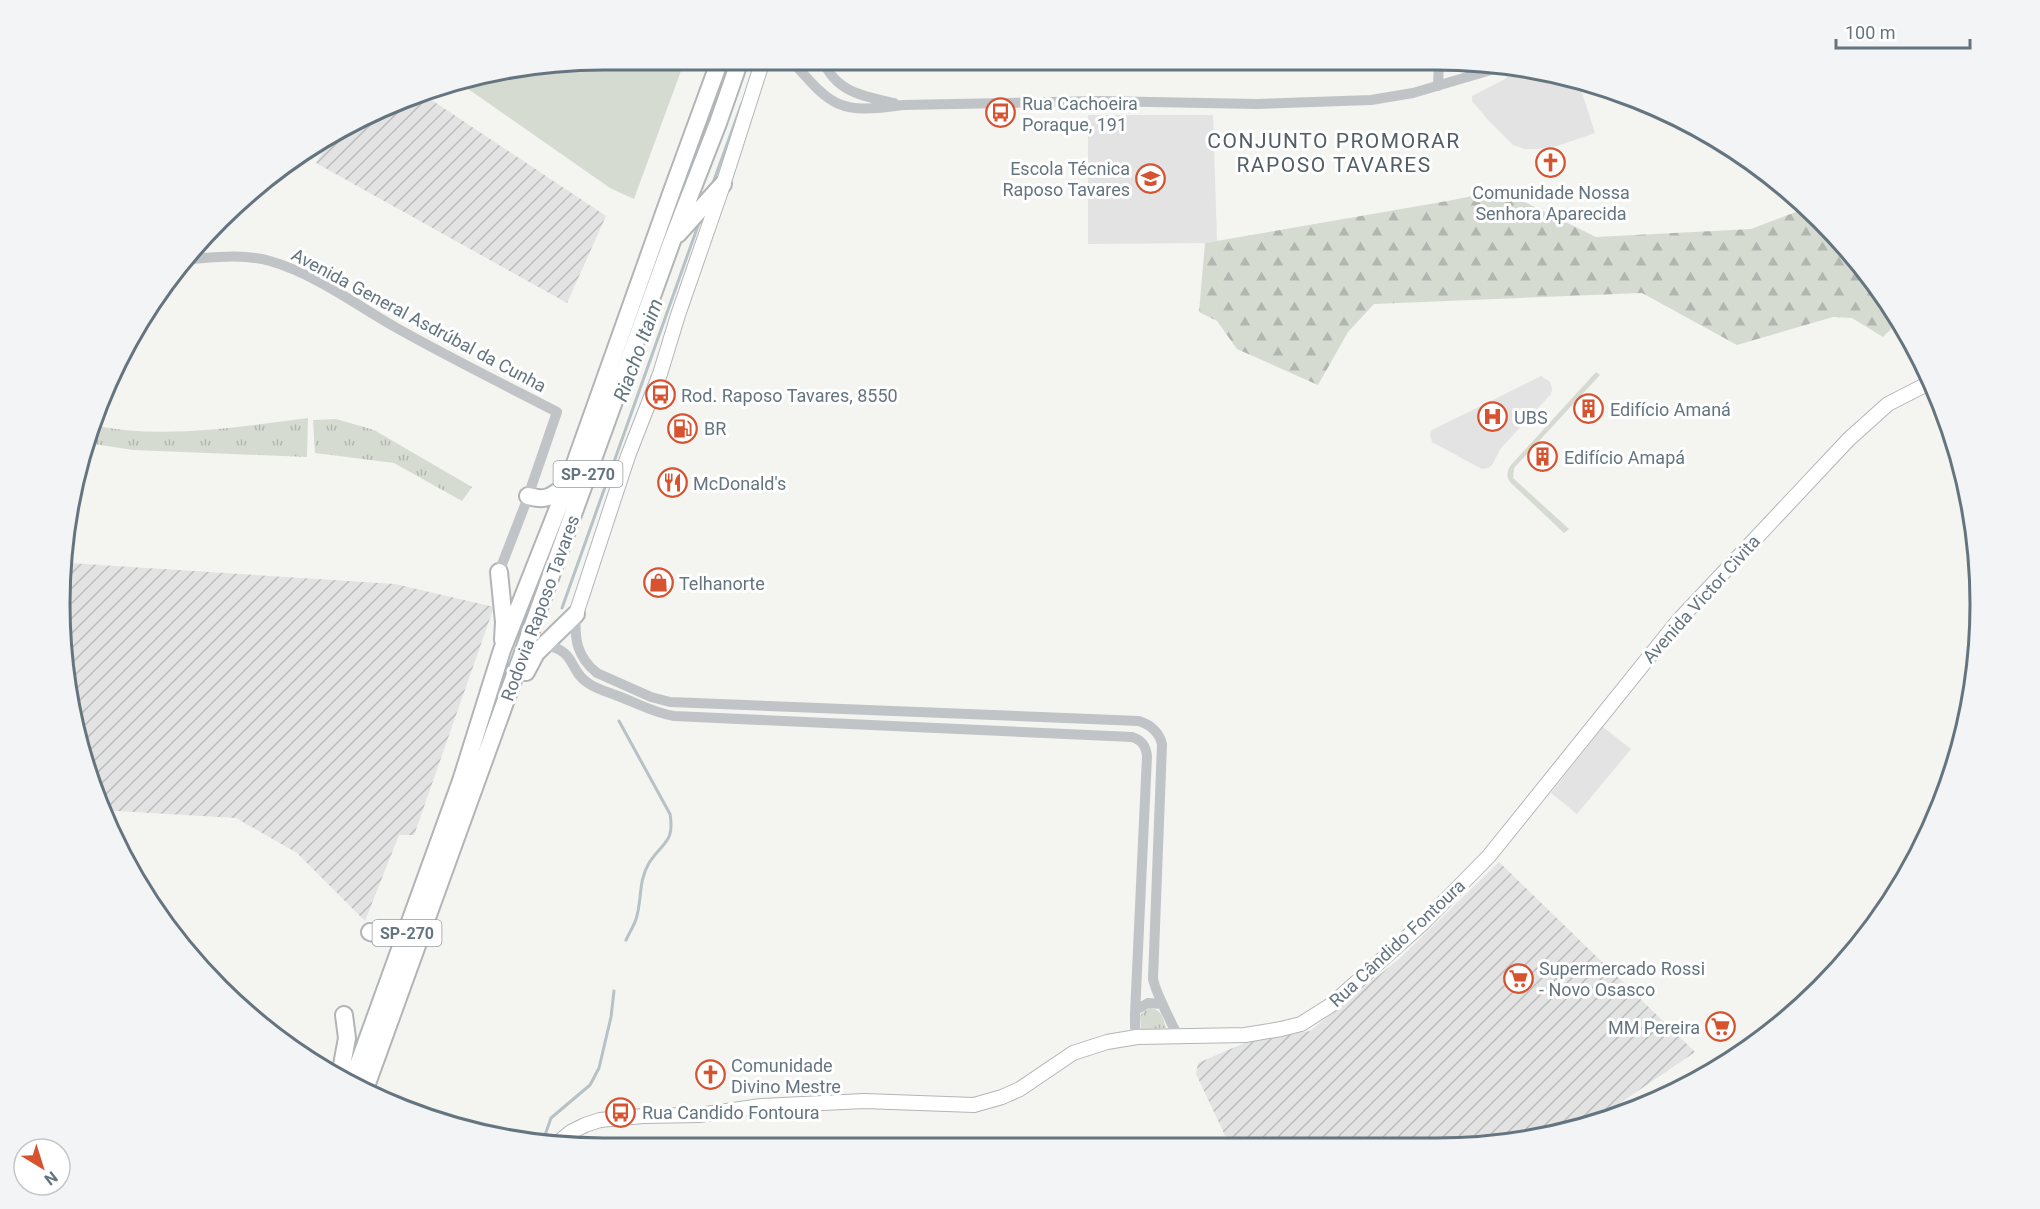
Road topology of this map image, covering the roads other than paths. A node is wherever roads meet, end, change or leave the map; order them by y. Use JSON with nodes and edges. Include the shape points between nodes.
{"nodes":[{"id":1,"x":716,"y":70,"type":"edge"},
{"id":2,"x":737,"y":70,"type":"edge"},
{"id":3,"x":760,"y":70,"type":"edge"},
{"id":4,"x":800,"y":70,"type":"edge"},
{"id":5,"x":829,"y":70,"type":"edge"},
{"id":6,"x":1439,"y":70,"type":"edge"},
{"id":7,"x":1481,"y":73,"type":"edge"},
{"id":8,"x":1438,"y":86,"type":"junction"},
{"id":9,"x":903,"y":105,"type":"junction"},
{"id":10,"x":718,"y":190,"type":"junction"},
{"id":11,"x":672,"y":241,"type":"junction"},
{"id":12,"x":197,"y":259,"type":"edge"},
{"id":13,"x":1922,"y":386,"type":"edge"},
{"id":14,"x":568,"y":483,"type":"junction"},
{"id":15,"x":528,"y":496,"type":"junction"},
{"id":16,"x":499,"y":572,"type":"joint"},
{"id":17,"x":576,"y":614,"type":"junction"},
{"id":18,"x":545,"y":645,"type":"junction"},
{"id":19,"x":502,"y":650,"type":"junction"},
{"id":20,"x":586,"y":663,"type":"junction"},
{"id":21,"x":579,"y":674,"type":"junction"},
{"id":22,"x":733,"y":705,"type":"junction"},
{"id":23,"x":504,"y":706,"type":"junction"},
{"id":24,"x":935,"y":713,"type":"junction"},
{"id":25,"x":731,"y":718,"type":"junction"},
{"id":26,"x":935,"y":727,"type":"junction"},
{"id":27,"x":1498,"y":845,"type":"joint"},
{"id":28,"x":408,"y":929,"type":"junction"},
{"id":29,"x":370,"y":932,"type":"dead end"},
{"id":30,"x":1161,"y":1004,"type":"junction"},
{"id":31,"x":1136,"y":1010,"type":"junction"},
{"id":32,"x":344,"y":1015,"type":"dead end"},
{"id":33,"x":1137,"y":1037,"type":"junction"},
{"id":34,"x":1181,"y":1037,"type":"junction"},
{"id":35,"x":341,"y":1069,"type":"edge"},
{"id":36,"x":354,"y":1076,"type":"edge"},
{"id":37,"x":367,"y":1083,"type":"edge"},
{"id":38,"x":565,"y":1137,"type":"edge"}],
"edges":[{"from":1,"to":14,"type":"highway","name":"Rodovia Raposo Tavares","number":"SP-270"},
{"from":2,"to":11,"type":"highway","name":"Rodovia Raposo Tavares","number":"SP-270"},
{"from":3,"to":10,"type":"main road","name":"Rodovia Raposo Tavares"},
{"from":4,"to":9,"type":"street","via":[[821,94],[847,107]]},
{"from":5,"to":9,"type":"street","via":[[833,78],[861,96]]},
{"from":6,"to":8,"type":"street"},
{"from":7,"to":8,"type":"street"},
{"from":8,"to":9,"type":"street","via":[[1371,100]]},
{"from":10,"to":11,"type":"highway"},
{"from":10,"to":17,"type":"main road","name":"Rodovia Raposo Tavares","via":[[660,374],[628,456]]},
{"from":11,"to":23,"type":"highway","name":"Rodovia Raposo Tavares","number":"SP-270"},
{"from":12,"to":15,"type":"street","name":"Avenida General Asdrúbal da Cunha","via":[[242,257],[291,269],[557,412]]},
{"from":13,"to":27,"type":"main road","name":"Avenida Victor Civita","via":[[1875,414],[1698,598]]},
{"from":14,"to":15,"type":"highway","via":[[547,498]]},
{"from":14,"to":19,"type":"highway","name":"Rodovia Raposo Tavares","number":"SP-270"},
{"from":15,"to":16,"type":"street"},
{"from":16,"to":19,"type":"highway","via":[[504,622]]},
{"from":17,"to":18,"type":"highway"},
{"from":17,"to":20,"type":"street","via":[[576,642]]},
{"from":18,"to":21,"type":"street","via":[[568,655]]},
{"from":18,"to":23,"type":"highway","via":[[529,662],[514,702]]},
{"from":19,"to":28,"type":"highway","name":"Rodovia Raposo Tavares","number":"SP-270"},
{"from":20,"to":21,"type":"street"},
{"from":20,"to":22,"type":"street","via":[[597,673],[662,700]]},
{"from":21,"to":25,"type":"street","via":[[588,684],[659,713]]},
{"from":22,"to":24,"type":"street"},
{"from":22,"to":25,"type":"street"},
{"from":23,"to":37,"type":"highway","name":"Rodovia Raposo Tavares","number":"SP-270"},
{"from":24,"to":26,"type":"street"},
{"from":24,"to":30,"type":"street","via":[[1139,722],[1155,731],[1161,744],[1153,970]]},
{"from":25,"to":26,"type":"street"},
{"from":26,"to":31,"type":"street","via":[[1132,737],[1142,742],[1147,756]]},
{"from":27,"to":34,"type":"main road","name":"Rua Cândido Fontoura","via":[[1423,923],[1315,1016],[1301,1024],[1245,1035]]},
{"from":28,"to":29,"type":"highway","via":[[387,936]]},
{"from":28,"to":36,"type":"highway","name":"Rodovia Raposo Tavares","number":"SP-270"},
{"from":30,"to":31,"type":"street","via":[[1148,1003]]},
{"from":30,"to":34,"type":"street","via":[[1172,1029]]},
{"from":31,"to":33,"type":"street"},
{"from":32,"to":35,"type":"highway","via":[[347,1038]]},
{"from":33,"to":34,"type":"main road","name":"Rua Cândido Fontoura"},
{"from":33,"to":38,"type":"main road","name":"Rua Cândido Fontoura","via":[[1073,1053],[1020,1089],[974,1105],[864,1101],[761,1106],[699,1115],[600,1120]]}]}
